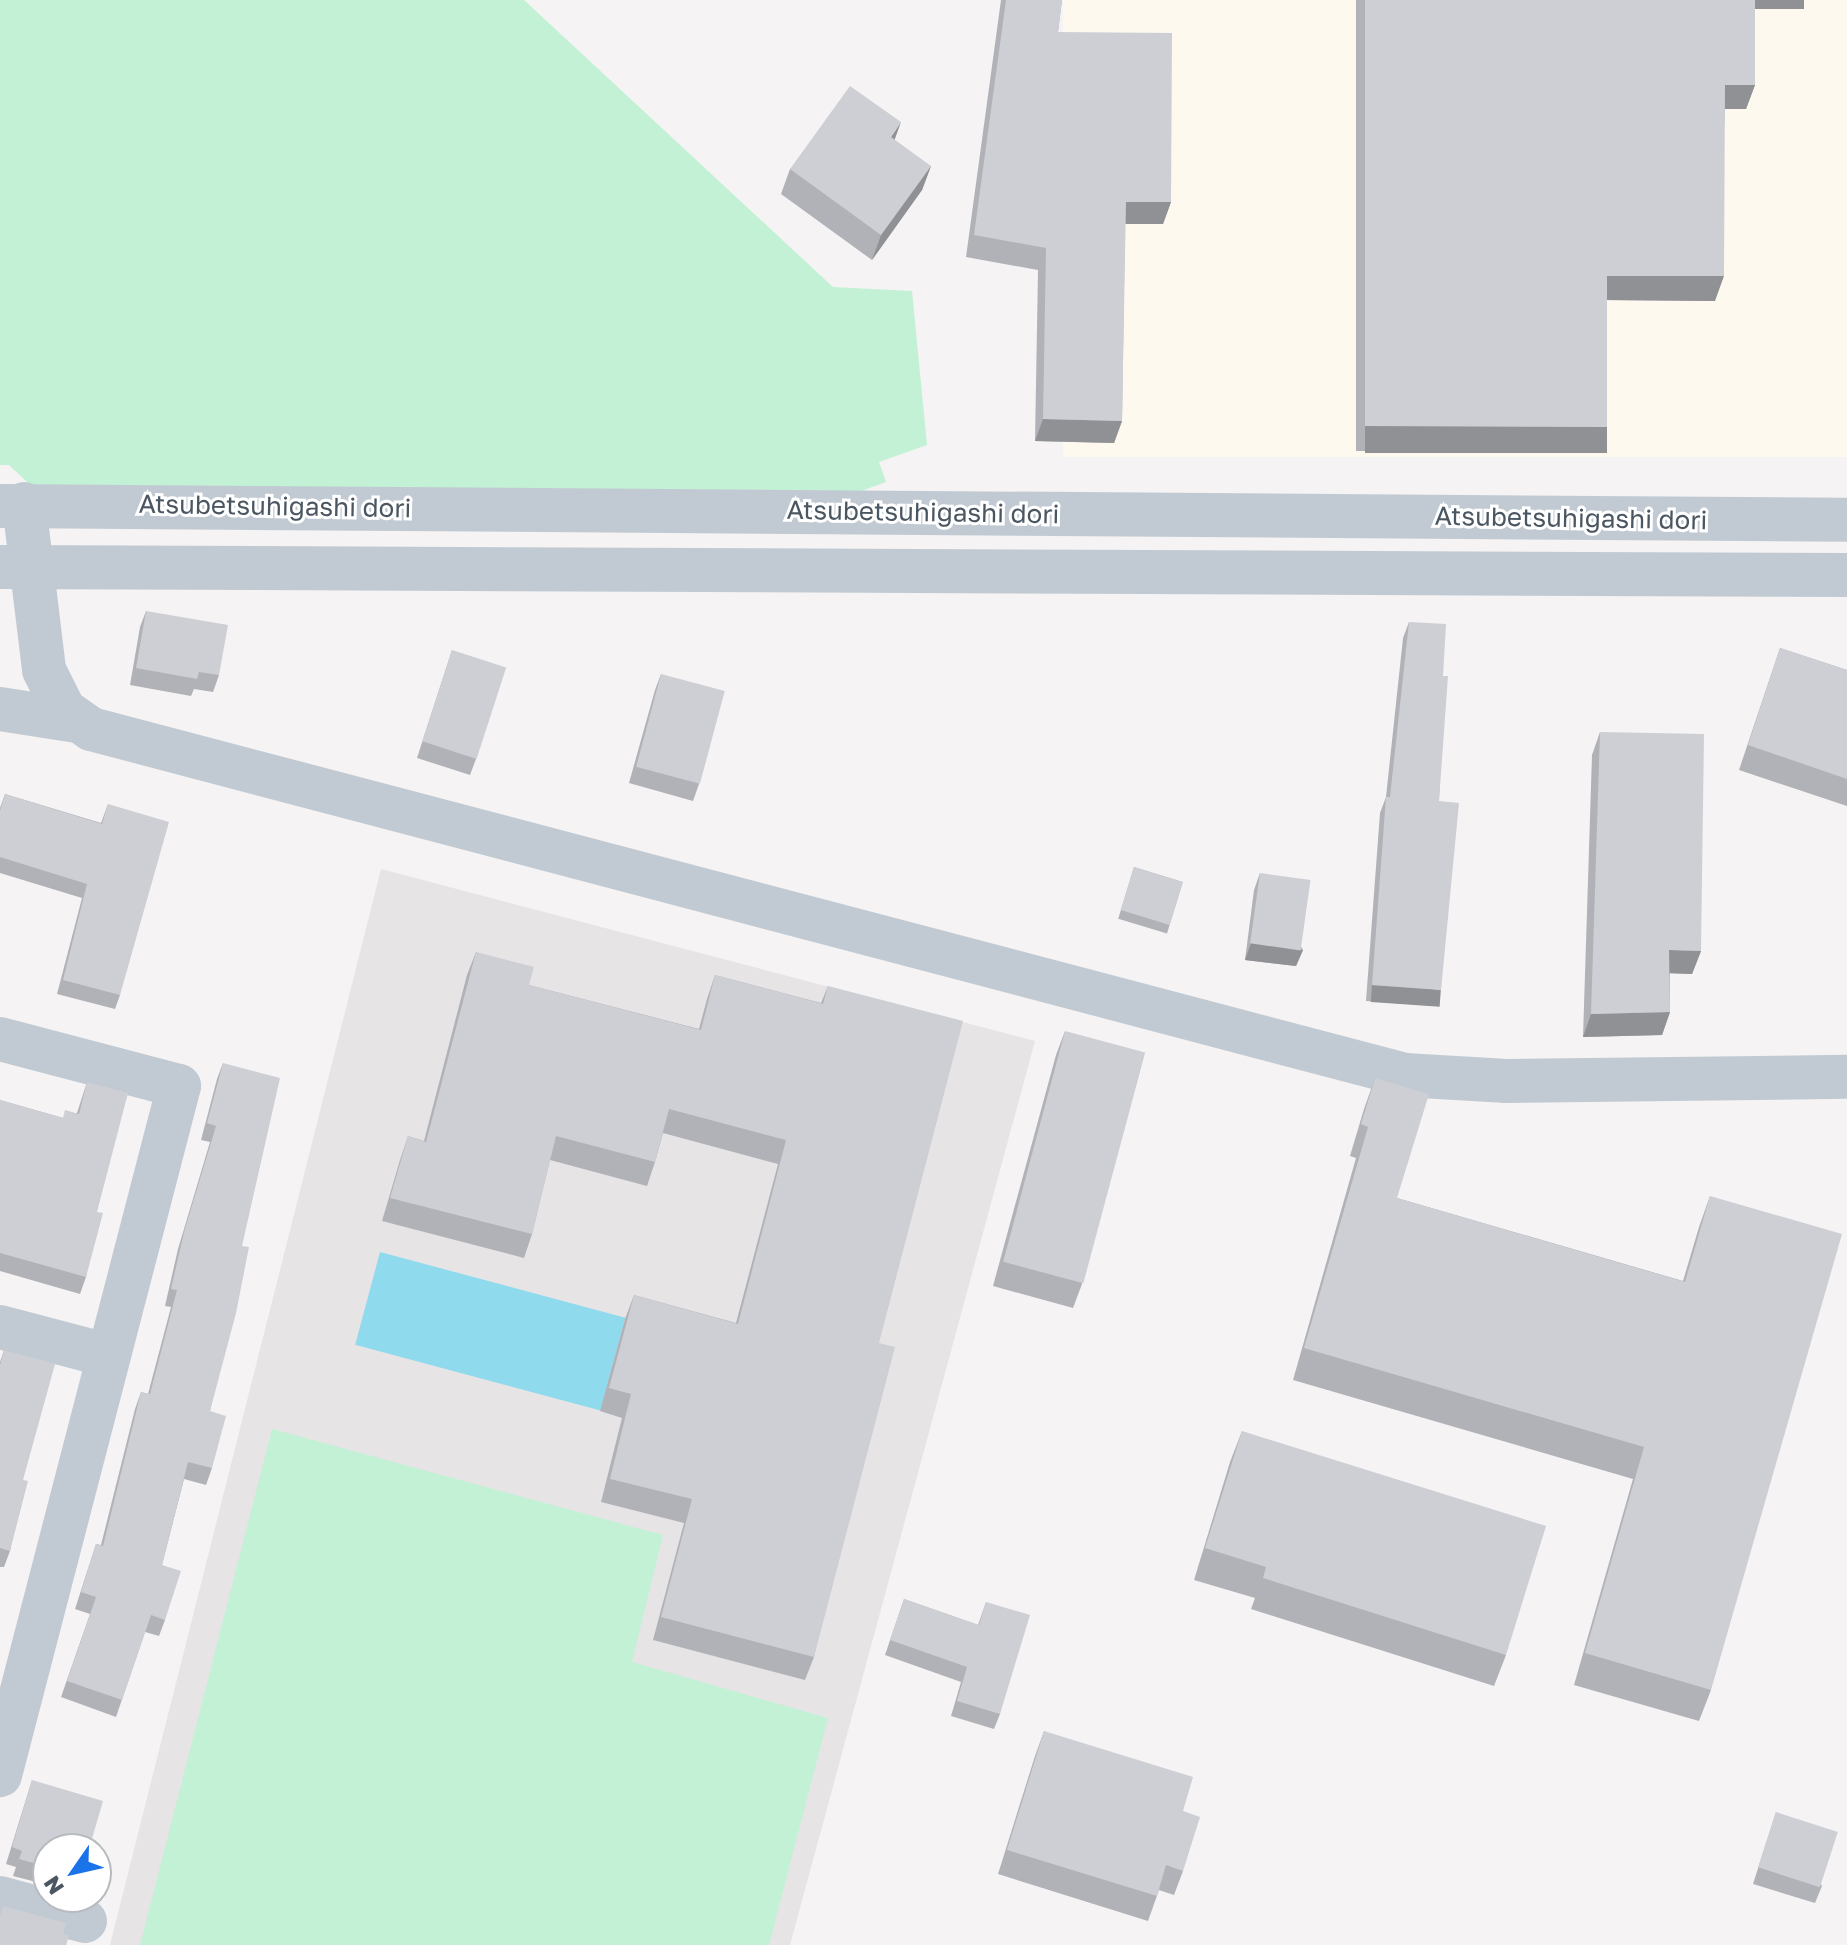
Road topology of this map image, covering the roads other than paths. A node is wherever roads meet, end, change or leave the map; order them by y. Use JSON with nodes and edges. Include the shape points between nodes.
{"nodes":[{"id":1,"x":12,"y":505,"type":"edge"},
{"id":2,"x":1847,"y":520,"type":"edge"},
{"id":3,"x":15,"y":566,"type":"edge"},
{"id":4,"x":1847,"y":575,"type":"edge"},
{"id":5,"x":0,"y":709,"type":"edge"},
{"id":6,"x":77,"y":721,"type":"junction"},
{"id":7,"x":0,"y":1039,"type":"edge"},
{"id":8,"x":1847,"y":1077,"type":"edge"},
{"id":9,"x":0,"y":1327,"type":"edge"},
{"id":10,"x":107,"y":1355,"type":"junction"},
{"id":11,"x":18,"y":1620,"type":"edge"},
{"id":12,"x":0,"y":1775,"type":"edge"},
{"id":13,"x":0,"y":1898,"type":"edge"},
{"id":14,"x":85,"y":1921,"type":"dead end"}],
"edges":[{"from":1,"to":2,"type":"street","name":"Atsubetsuhigashi dori"},
{"from":1,"to":3,"type":"street"},
{"from":3,"to":4,"type":"street","name":"Atsubetsuhigashi dori"},
{"from":3,"to":6,"type":"street","via":[[51,691]]},
{"from":5,"to":6,"type":"street"},
{"from":6,"to":8,"type":"street","via":[[117,736],[1405,1075],[1507,1081]]},
{"from":7,"to":10,"type":"street","via":[[179,1086]]},
{"from":9,"to":10,"type":"street"},
{"from":10,"to":11,"type":"street"},
{"from":11,"to":12,"type":"street"},
{"from":13,"to":14,"type":"street"}]}
